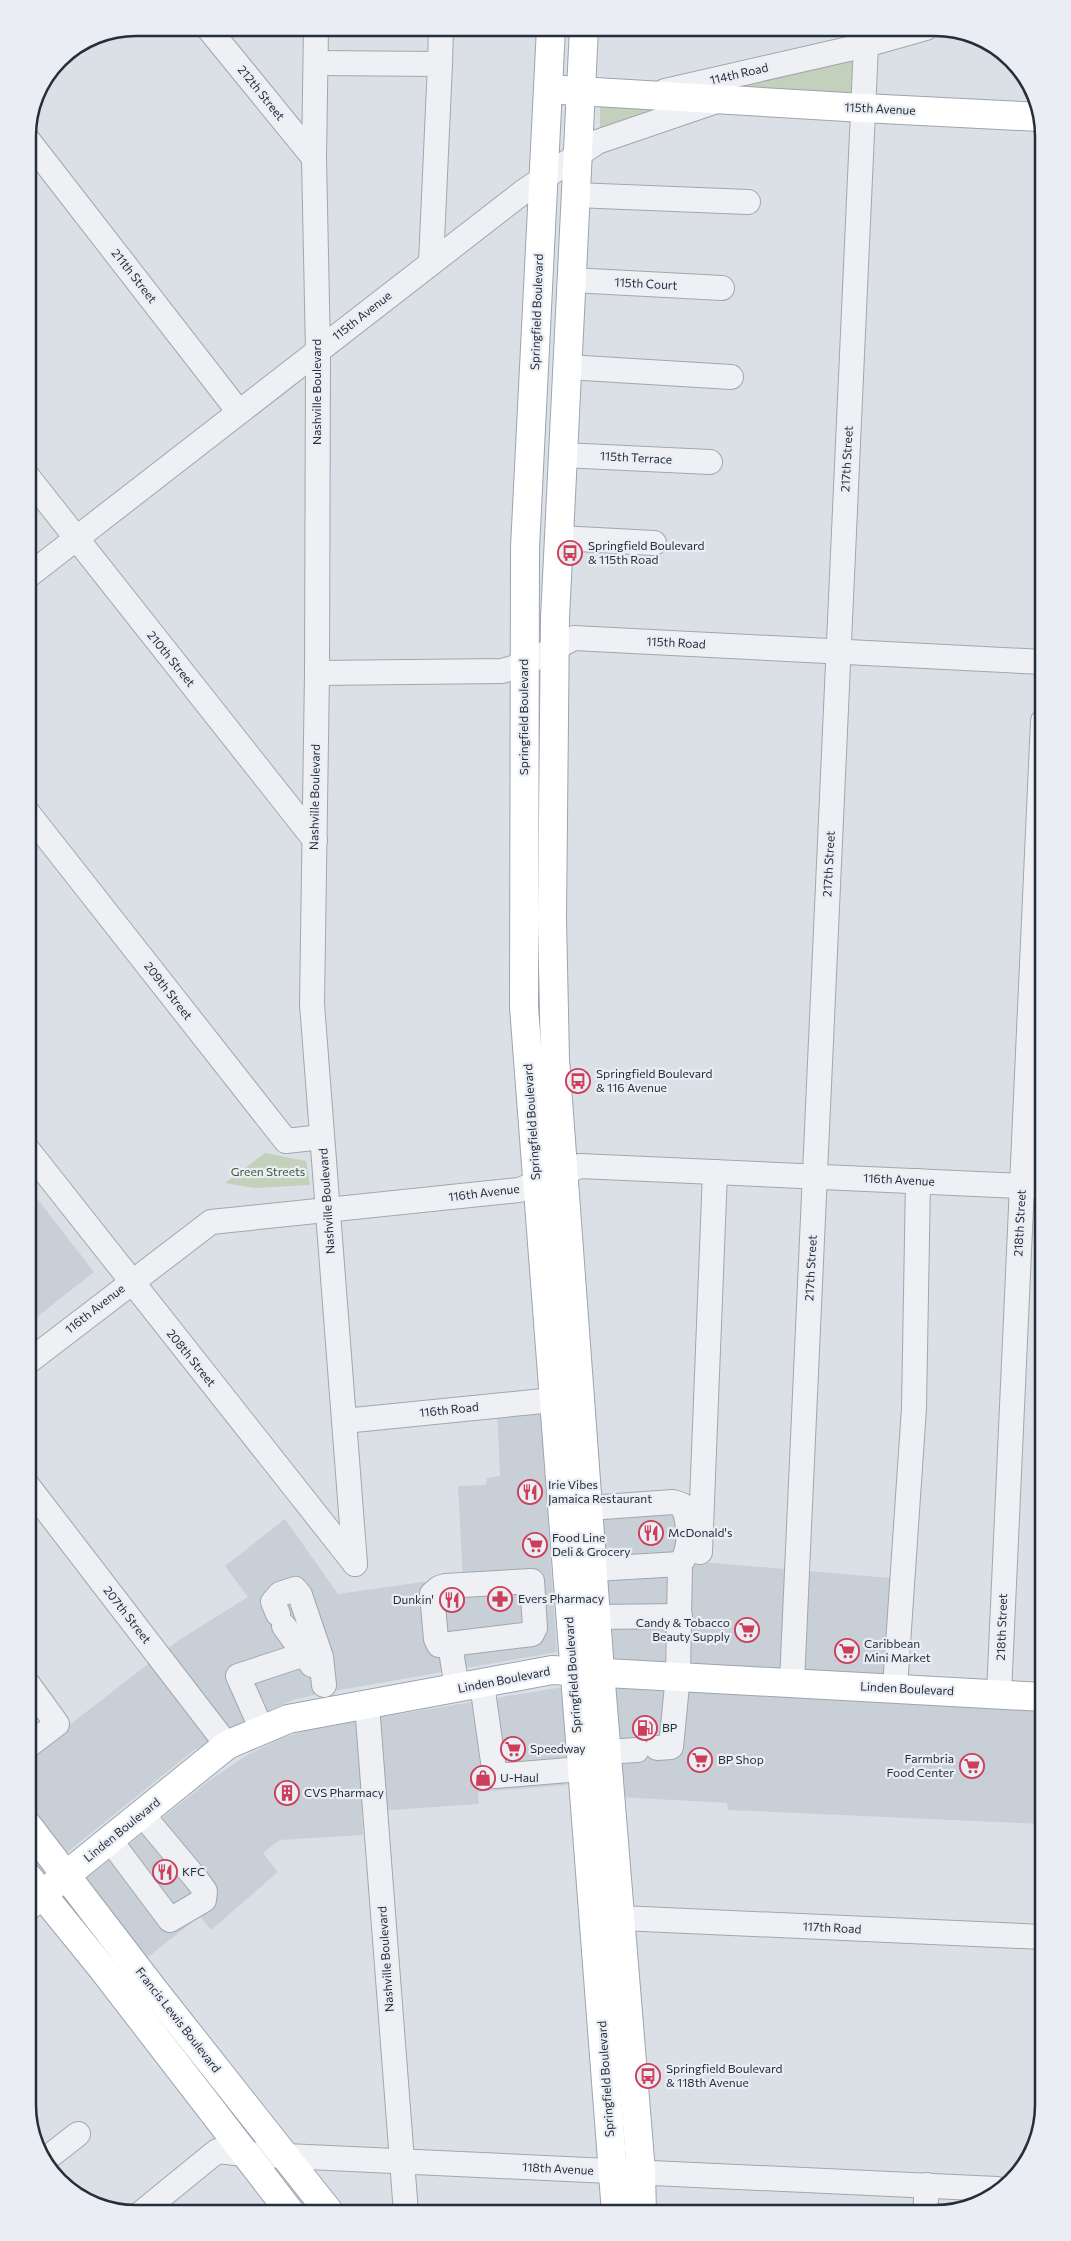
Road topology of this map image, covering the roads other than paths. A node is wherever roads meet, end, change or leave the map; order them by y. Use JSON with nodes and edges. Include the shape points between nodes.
{"nodes":[{"id":1,"x":215,"y":36,"type":"edge"},
{"id":2,"x":316,"y":36,"type":"edge"},
{"id":3,"x":441,"y":36,"type":"edge"},
{"id":4,"x":551,"y":36,"type":"edge"},
{"id":5,"x":584,"y":36,"type":"edge"},
{"id":6,"x":898,"y":36,"type":"edge"},
{"id":7,"x":866,"y":45,"type":"junction"},
{"id":8,"x":316,"y":63,"type":"junction"},
{"id":9,"x":440,"y":64,"type":"junction"},
{"id":10,"x":548,"y":89,"type":"junction"},
{"id":11,"x":581,"y":91,"type":"junction"},
{"id":12,"x":648,"y":95,"type":"junction"},
{"id":13,"x":721,"y":100,"type":"junction"},
{"id":14,"x":863,"y":108,"type":"junction"},
{"id":15,"x":1033,"y":116,"type":"edge"},
{"id":16,"x":36,"y":150,"type":"edge"},
{"id":17,"x":577,"y":155,"type":"junction"},
{"id":18,"x":314,"y":158,"type":"junction"},
{"id":19,"x":544,"y":178,"type":"junction"},
{"id":20,"x":575,"y":195,"type":"junction"},
{"id":21,"x":748,"y":202,"type":"dead end"},
{"id":22,"x":431,"y":263,"type":"junction"},
{"id":23,"x":571,"y":280,"type":"junction"},
{"id":24,"x":722,"y":288,"type":"dead end"},
{"id":25,"x":318,"y":351,"type":"junction"},
{"id":26,"x":567,"y":367,"type":"junction"},
{"id":27,"x":731,"y":377,"type":"dead end"},
{"id":28,"x":239,"y":412,"type":"junction"},
{"id":29,"x":562,"y":455,"type":"junction"},
{"id":30,"x":710,"y":462,"type":"dead end"},
{"id":31,"x":36,"y":488,"type":"edge"},
{"id":32,"x":559,"y":538,"type":"junction"},
{"id":33,"x":76,"y":539,"type":"junction"},
{"id":34,"x":654,"y":543,"type":"dead end"},
{"id":35,"x":36,"y":570,"type":"edge"},
{"id":36,"x":555,"y":648,"type":"junction"},
{"id":37,"x":838,"y":651,"type":"junction"},
{"id":38,"x":1035,"y":662,"type":"edge"},
{"id":39,"x":523,"y":665,"type":"junction"},
{"id":40,"x":316,"y":673,"type":"junction"},
{"id":41,"x":36,"y":823,"type":"edge"},
{"id":42,"x":315,"y":840,"type":"junction"},
{"id":43,"x":1035,"y":1101,"type":"edge"},
{"id":44,"x":322,"y":1137,"type":"junction"},
{"id":45,"x":36,"y":1160,"type":"edge"},
{"id":46,"x":563,"y":1172,"type":"junction"},
{"id":47,"x":716,"y":1172,"type":"junction"},
{"id":48,"x":815,"y":1176,"type":"junction"},
{"id":49,"x":918,"y":1181,"type":"junction"},
{"id":50,"x":537,"y":1183,"type":"junction"},
{"id":51,"x":1033,"y":1186,"type":"edge"},
{"id":52,"x":328,"y":1210,"type":"junction"},
{"id":53,"x":130,"y":1282,"type":"junction"},
{"id":54,"x":36,"y":1356,"type":"edge"},
{"id":55,"x":553,"y":1400,"type":"junction"},
{"id":56,"x":344,"y":1421,"type":"junction"},
{"id":57,"x":36,"y":1496,"type":"edge"},
{"id":58,"x":589,"y":1508,"type":"junction"},
{"id":59,"x":690,"y":1558,"type":"junction"},
{"id":60,"x":355,"y":1564,"type":"joint"},
{"id":61,"x":594,"y":1569,"type":"junction"},
{"id":62,"x":566,"y":1578,"type":"junction"},
{"id":63,"x":532,"y":1580,"type":"junction"},
{"id":64,"x":680,"y":1616,"type":"junction"},
{"id":65,"x":597,"y":1617,"type":"junction"},
{"id":66,"x":450,"y":1644,"type":"junction"},
{"id":67,"x":305,"y":1654,"type":"junction"},
{"id":68,"x":573,"y":1669,"type":"junction"},
{"id":69,"x":600,"y":1671,"type":"junction"},
{"id":70,"x":678,"y":1675,"type":"junction"},
{"id":71,"x":792,"y":1682,"type":"junction"},
{"id":72,"x":324,"y":1685,"type":"junction"},
{"id":73,"x":469,"y":1686,"type":"junction"},
{"id":74,"x":895,"y":1688,"type":"junction"},
{"id":75,"x":999,"y":1694,"type":"junction"},
{"id":76,"x":36,"y":1695,"type":"edge"},
{"id":77,"x":1035,"y":1696,"type":"edge"},
{"id":78,"x":367,"y":1705,"type":"junction"},
{"id":79,"x":334,"y":1711,"type":"junction"},
{"id":80,"x":262,"y":1730,"type":"junction"},
{"id":81,"x":36,"y":1740,"type":"edge"},
{"id":82,"x":227,"y":1745,"type":"junction"},
{"id":83,"x":607,"y":1752,"type":"junction"},
{"id":84,"x":581,"y":1769,"type":"junction"},
{"id":85,"x":142,"y":1814,"type":"junction"},
{"id":86,"x":36,"y":1836,"type":"edge"},
{"id":87,"x":110,"y":1840,"type":"junction"},
{"id":88,"x":67,"y":1874,"type":"junction"},
{"id":89,"x":36,"y":1891,"type":"edge"},
{"id":90,"x":36,"y":1897,"type":"edge"},
{"id":91,"x":621,"y":1918,"type":"junction"},
{"id":92,"x":1035,"y":1937,"type":"edge"},
{"id":93,"x":78,"y":2134,"type":"dead end"},
{"id":94,"x":244,"y":2154,"type":"junction"},
{"id":95,"x":50,"y":2156,"type":"edge"},
{"id":96,"x":284,"y":2156,"type":"junction"},
{"id":97,"x":402,"y":2161,"type":"junction"},
{"id":98,"x":613,"y":2171,"type":"junction"},
{"id":99,"x":642,"y":2172,"type":"junction"},
{"id":100,"x":927,"y":2186,"type":"junction"},
{"id":101,"x":989,"y":2189,"type":"edge"},
{"id":102,"x":151,"y":2205,"type":"edge"},
{"id":103,"x":285,"y":2205,"type":"edge"},
{"id":104,"x":324,"y":2205,"type":"edge"},
{"id":105,"x":405,"y":2205,"type":"edge"},
{"id":106,"x":615,"y":2205,"type":"edge"},
{"id":107,"x":642,"y":2205,"type":"edge"},
{"id":108,"x":926,"y":2205,"type":"edge"}],
"edges":[{"from":1,"to":18,"type":"street","name":"212th Street"},
{"from":2,"to":8,"type":"street","name":"Nashville Boulevard"},
{"from":3,"to":9,"type":"street"},
{"from":4,"to":10,"type":"main road","name":"Springfield Boulevard"},
{"from":5,"to":11,"type":"main road"},
{"from":6,"to":7,"type":"street","name":"114th Road"},
{"from":7,"to":12,"type":"street","name":"114th Road"},
{"from":7,"to":14,"type":"street","name":"217th Street"},
{"from":8,"to":9,"type":"street"},
{"from":8,"to":18,"type":"street","name":"Nashville Boulevard"},
{"from":9,"to":22,"type":"street"},
{"from":10,"to":11,"type":"main road","name":"114th Road"},
{"from":10,"to":19,"type":"main road","name":"Springfield Boulevard"},
{"from":11,"to":12,"type":"main road","name":"114th Road"},
{"from":11,"to":17,"type":"main road"},
{"from":12,"to":13,"type":"main road","name":"115th Avenue"},
{"from":13,"to":14,"type":"main road","name":"115th Avenue"},
{"from":13,"to":17,"type":"street","name":"115th Avenue","via":[[597,142]]},
{"from":14,"to":15,"type":"main road","name":"115th Avenue"},
{"from":14,"to":37,"type":"street","name":"217th Street"},
{"from":16,"to":28,"type":"street","name":"211th Street"},
{"from":17,"to":19,"type":"street","name":"115th Avenue"},
{"from":17,"to":20,"type":"main road"},
{"from":18,"to":25,"type":"street","name":"Nashville Boulevard"},
{"from":19,"to":22,"type":"street","name":"115th Avenue"},
{"from":19,"to":39,"type":"main road","name":"Springfield Boulevard","via":[[540,205],[525,548]]},
{"from":20,"to":21,"type":"street"},
{"from":20,"to":23,"type":"main road"},
{"from":22,"to":25,"type":"street","name":"115th Avenue"},
{"from":23,"to":24,"type":"street","name":"115th Court"},
{"from":23,"to":26,"type":"main road"},
{"from":25,"to":28,"type":"street","name":"115th Avenue"},
{"from":25,"to":40,"type":"street","name":"Nashville Boulevard"},
{"from":26,"to":27,"type":"street"},
{"from":26,"to":29,"type":"main road"},
{"from":28,"to":33,"type":"street","name":"115th Avenue"},
{"from":29,"to":30,"type":"street","name":"115th Terrace"},
{"from":29,"to":32,"type":"main road"},
{"from":31,"to":33,"type":"street","name":"210th Street"},
{"from":32,"to":34,"type":"street"},
{"from":32,"to":36,"type":"main road"},
{"from":33,"to":35,"type":"street","name":"115th Avenue"},
{"from":33,"to":42,"type":"street","name":"210th Street"},
{"from":36,"to":37,"type":"street","name":"115th Road","via":[[574,638]]},
{"from":36,"to":39,"type":"street","name":"115th Road"},
{"from":36,"to":46,"type":"main road","via":[[552,919],[555,1059]]},
{"from":37,"to":38,"type":"street","name":"115th Road"},
{"from":37,"to":48,"type":"street","name":"217th Street"},
{"from":39,"to":40,"type":"street","name":"115th Road","via":[[502,671]]},
{"from":39,"to":50,"type":"main road","name":"Springfield Boulevard","via":[[524,1007]]},
{"from":40,"to":42,"type":"street","name":"Nashville Boulevard"},
{"from":41,"to":44,"type":"street","name":"209th Street","via":[[286,1141]]},
{"from":42,"to":44,"type":"street","name":"Nashville Boulevard","via":[[312,1004]]},
{"from":43,"to":51,"type":"street","name":"218th Street"},
{"from":44,"to":52,"type":"street","name":"Nashville Boulevard"},
{"from":45,"to":53,"type":"street","name":"208th Street"},
{"from":46,"to":47,"type":"street","name":"116th Avenue","via":[[580,1166]]},
{"from":46,"to":50,"type":"street","name":"116th Avenue"},
{"from":46,"to":58,"type":"main road"},
{"from":47,"to":48,"type":"street","name":"116th Avenue"},
{"from":47,"to":59,"type":"street"},
{"from":48,"to":49,"type":"street","name":"116th Avenue"},
{"from":48,"to":71,"type":"street","name":"217th Street"},
{"from":49,"to":51,"type":"street","name":"116th Avenue"},
{"from":49,"to":74,"type":"street","via":[[914,1408]]},
{"from":50,"to":52,"type":"street","name":"116th Avenue","via":[[519,1190]]},
{"from":50,"to":55,"type":"main road","name":"Springfield Boulevard"},
{"from":51,"to":75,"type":"street","name":"218th Street"},
{"from":52,"to":53,"type":"street","name":"116th Avenue","via":[[211,1222]]},
{"from":52,"to":56,"type":"street","name":"Nashville Boulevard"},
{"from":53,"to":54,"type":"street","name":"116th Avenue"},
{"from":53,"to":60,"type":"street","name":"208th Street"},
{"from":55,"to":56,"type":"street","name":"116th Road"},
{"from":55,"to":62,"type":"main road","name":"Springfield Boulevard"},
{"from":56,"to":60,"type":"street","name":"Nashville Boulevard"},
{"from":57,"to":82,"type":"street","name":"207th Street"},
{"from":58,"to":59,"type":"street","via":[[639,1503],[673,1502],[682,1505],[688,1523],[686,1557]]},
{"from":58,"to":61,"type":"main road"},
{"from":59,"to":61,"type":"street"},
{"from":59,"to":64,"type":"street"},
{"from":61,"to":65,"type":"main road"},
{"from":62,"to":63,"type":"street"},
{"from":62,"to":68,"type":"main road","name":"Springfield Boulevard"},
{"from":63,"to":66,"type":"street","via":[[536,1628],[532,1634]]},
{"from":63,"to":66,"type":"street","via":[[446,1586],[435,1591],[432,1594],[436,1639],[439,1645]]},
{"from":64,"to":65,"type":"street"},
{"from":64,"to":70,"type":"street"},
{"from":65,"to":69,"type":"main road"},
{"from":66,"to":73,"type":"street"},
{"from":67,"to":72,"type":"street"},
{"from":67,"to":72,"type":"street","via":[[281,1620],[273,1602],[280,1594],[296,1589],[321,1657]]},
{"from":67,"to":80,"type":"street","via":[[238,1676]]},
{"from":68,"to":69,"type":"main road","name":"Linden Boulevard"},
{"from":68,"to":73,"type":"main road","name":"Linden Boulevard"},
{"from":68,"to":84,"type":"main road","name":"Springfield Boulevard"},
{"from":69,"to":70,"type":"main road","name":"Linden Boulevard"},
{"from":69,"to":83,"type":"main road"},
{"from":70,"to":71,"type":"main road","name":"Linden Boulevard"},
{"from":70,"to":83,"type":"street","via":[[671,1747]]},
{"from":71,"to":74,"type":"main road","name":"Linden Boulevard"},
{"from":72,"to":79,"type":"street"},
{"from":73,"to":78,"type":"main road","name":"Linden Boulevard"},
{"from":73,"to":84,"type":"street","via":[[495,1776]]},
{"from":74,"to":75,"type":"main road","name":"Linden Boulevard"},
{"from":75,"to":77,"type":"main road","name":"Linden Boulevard"},
{"from":76,"to":81,"type":"street","via":[[57,1724]]},
{"from":78,"to":79,"type":"main road","name":"Linden Boulevard"},
{"from":78,"to":97,"type":"street","name":"Nashville Boulevard"},
{"from":79,"to":80,"type":"main road","name":"Linden Boulevard","via":[[288,1719]]},
{"from":80,"to":82,"type":"main road","name":"Linden Boulevard"},
{"from":82,"to":85,"type":"main road","name":"Linden Boulevard"},
{"from":83,"to":91,"type":"main road"},
{"from":84,"to":98,"type":"main road","name":"Springfield Boulevard"},
{"from":85,"to":87,"type":"main road","name":"Linden Boulevard"},
{"from":85,"to":87,"type":"street","via":[[205,1891],[204,1900],[170,1920]]},
{"from":86,"to":88,"type":"main road","name":"Francis Lewis Boulevard"},
{"from":87,"to":88,"type":"main road","name":"Linden Boulevard"},
{"from":88,"to":89,"type":"main road","name":"Linden Boulevard"},
{"from":88,"to":96,"type":"main road","name":"Francis Lewis Boulevard"},
{"from":90,"to":94,"type":"main road","via":[[102,1968]]},
{"from":91,"to":92,"type":"street","name":"117th Road"},
{"from":91,"to":99,"type":"main road"},
{"from":93,"to":95,"type":"street"},
{"from":94,"to":96,"type":"street","name":"118th Avenue"},
{"from":94,"to":102,"type":"street","name":"118th Avenue","via":[[217,2151]]},
{"from":94,"to":103,"type":"main road"},
{"from":96,"to":97,"type":"street","name":"118th Avenue"},
{"from":96,"to":104,"type":"main road","name":"Francis Lewis Boulevard"},
{"from":97,"to":98,"type":"street","name":"118th Avenue"},
{"from":97,"to":105,"type":"street","name":"Nashville Boulevard"},
{"from":98,"to":99,"type":"street","name":"118th Avenue"},
{"from":98,"to":106,"type":"main road","name":"Springfield Boulevard"},
{"from":99,"to":100,"type":"street","name":"118th Avenue"},
{"from":99,"to":107,"type":"main road"},
{"from":100,"to":101,"type":"street","name":"118th Avenue"},
{"from":100,"to":108,"type":"street"}]}
